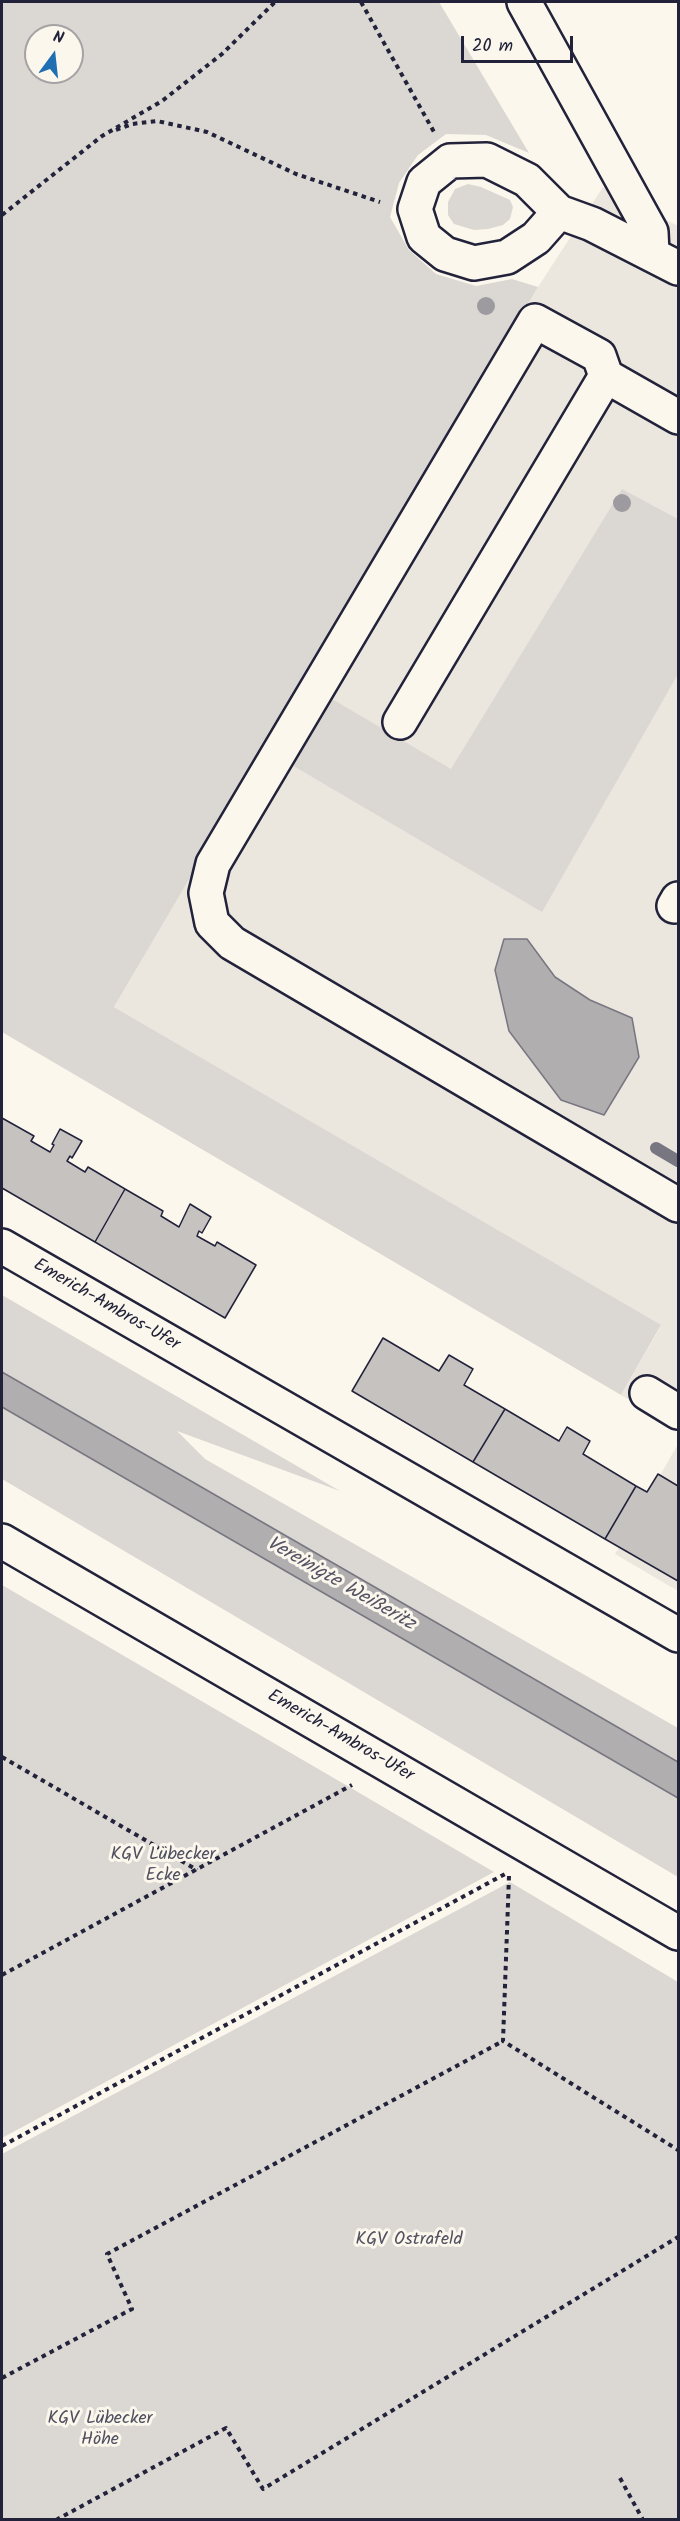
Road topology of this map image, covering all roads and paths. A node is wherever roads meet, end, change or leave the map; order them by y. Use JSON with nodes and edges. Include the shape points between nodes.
{"nodes":[{"id":1,"x":274,"y":2,"type":"edge"},
{"id":2,"x":361,"y":2,"type":"edge"},
{"id":3,"x":524,"y":2,"type":"edge"},
{"id":4,"x":102,"y":136,"type":"junction"},
{"id":5,"x":450,"y":161,"type":"junction"},
{"id":6,"x":416,"y":209,"type":"junction"},
{"id":7,"x":558,"y":212,"type":"junction"},
{"id":8,"x":2,"y":215,"type":"edge"},
{"id":9,"x":665,"y":260,"type":"edge"},
{"id":10,"x":606,"y":376,"type":"junction"},
{"id":11,"x":678,"y":417,"type":"edge"},
{"id":12,"x":400,"y":722,"type":"dead end"},
{"id":13,"x":678,"y":1205,"type":"edge"},
{"id":14,"x":2,"y":1246,"type":"edge"},
{"id":15,"x":646,"y":1393,"type":"dead end"},
{"id":16,"x":678,"y":1412,"type":"edge"},
{"id":17,"x":2,"y":1541,"type":"edge"},
{"id":18,"x":678,"y":1635,"type":"edge"},
{"id":19,"x":2,"y":1757,"type":"edge"},
{"id":20,"x":354,"y":1782,"type":"dead end"},
{"id":21,"x":196,"y":1870,"type":"junction"},
{"id":22,"x":678,"y":1933,"type":"edge"},
{"id":23,"x":2,"y":1975,"type":"edge"},
{"id":24,"x":503,"y":2041,"type":"junction"},
{"id":25,"x":2,"y":2146,"type":"edge"},
{"id":26,"x":678,"y":2150,"type":"edge"},
{"id":27,"x":678,"y":2237,"type":"edge"},
{"id":28,"x":2,"y":2378,"type":"edge"},
{"id":29,"x":620,"y":2478,"type":"dead end"},
{"id":30,"x":56,"y":2520,"type":"edge"},
{"id":31,"x":643,"y":2520,"type":"edge"}],
"edges":[{"from":1,"to":4,"type":"path","via":[[222,54],[162,101]]},
{"from":2,"to":5,"type":"path"},
{"from":3,"to":9,"type":"main road"},
{"from":4,"to":6,"type":"path","via":[[132,124],[157,121],[177,125],[207,132],[296,174]]},
{"from":4,"to":8,"type":"path"},
{"from":5,"to":6,"type":"main road","via":[[424,183]]},
{"from":5,"to":7,"type":"main road","via":[[487,160],[527,180]]},
{"from":6,"to":7,"type":"main road","via":[[424,237],[445,254],[474,263],[507,257],[536,238]]},
{"from":7,"to":9,"type":"main road"},
{"from":10,"to":11,"type":"main road"},
{"from":10,"to":12,"type":"main road"},
{"from":10,"to":13,"type":"main road","via":[[599,356],[535,321],[213,864],[206,893],[212,923],[232,943]]},
{"from":14,"to":18,"type":"main road","name":"Emerich-Ambros-Ufer"},
{"from":15,"to":16,"type":"main road"},
{"from":17,"to":22,"type":"main road","name":"Emerich-Ambros-Ufer"},
{"from":19,"to":21,"type":"path"},
{"from":20,"to":21,"type":"path","via":[[351,1788]]},
{"from":21,"to":23,"type":"path"},
{"from":24,"to":25,"type":"path","via":[[508,1873]]},
{"from":24,"to":26,"type":"path"},
{"from":24,"to":28,"type":"path","via":[[107,2254],[132,2309]]},
{"from":27,"to":30,"type":"path","via":[[262,2489],[226,2428]]},
{"from":29,"to":31,"type":"path"}]}
